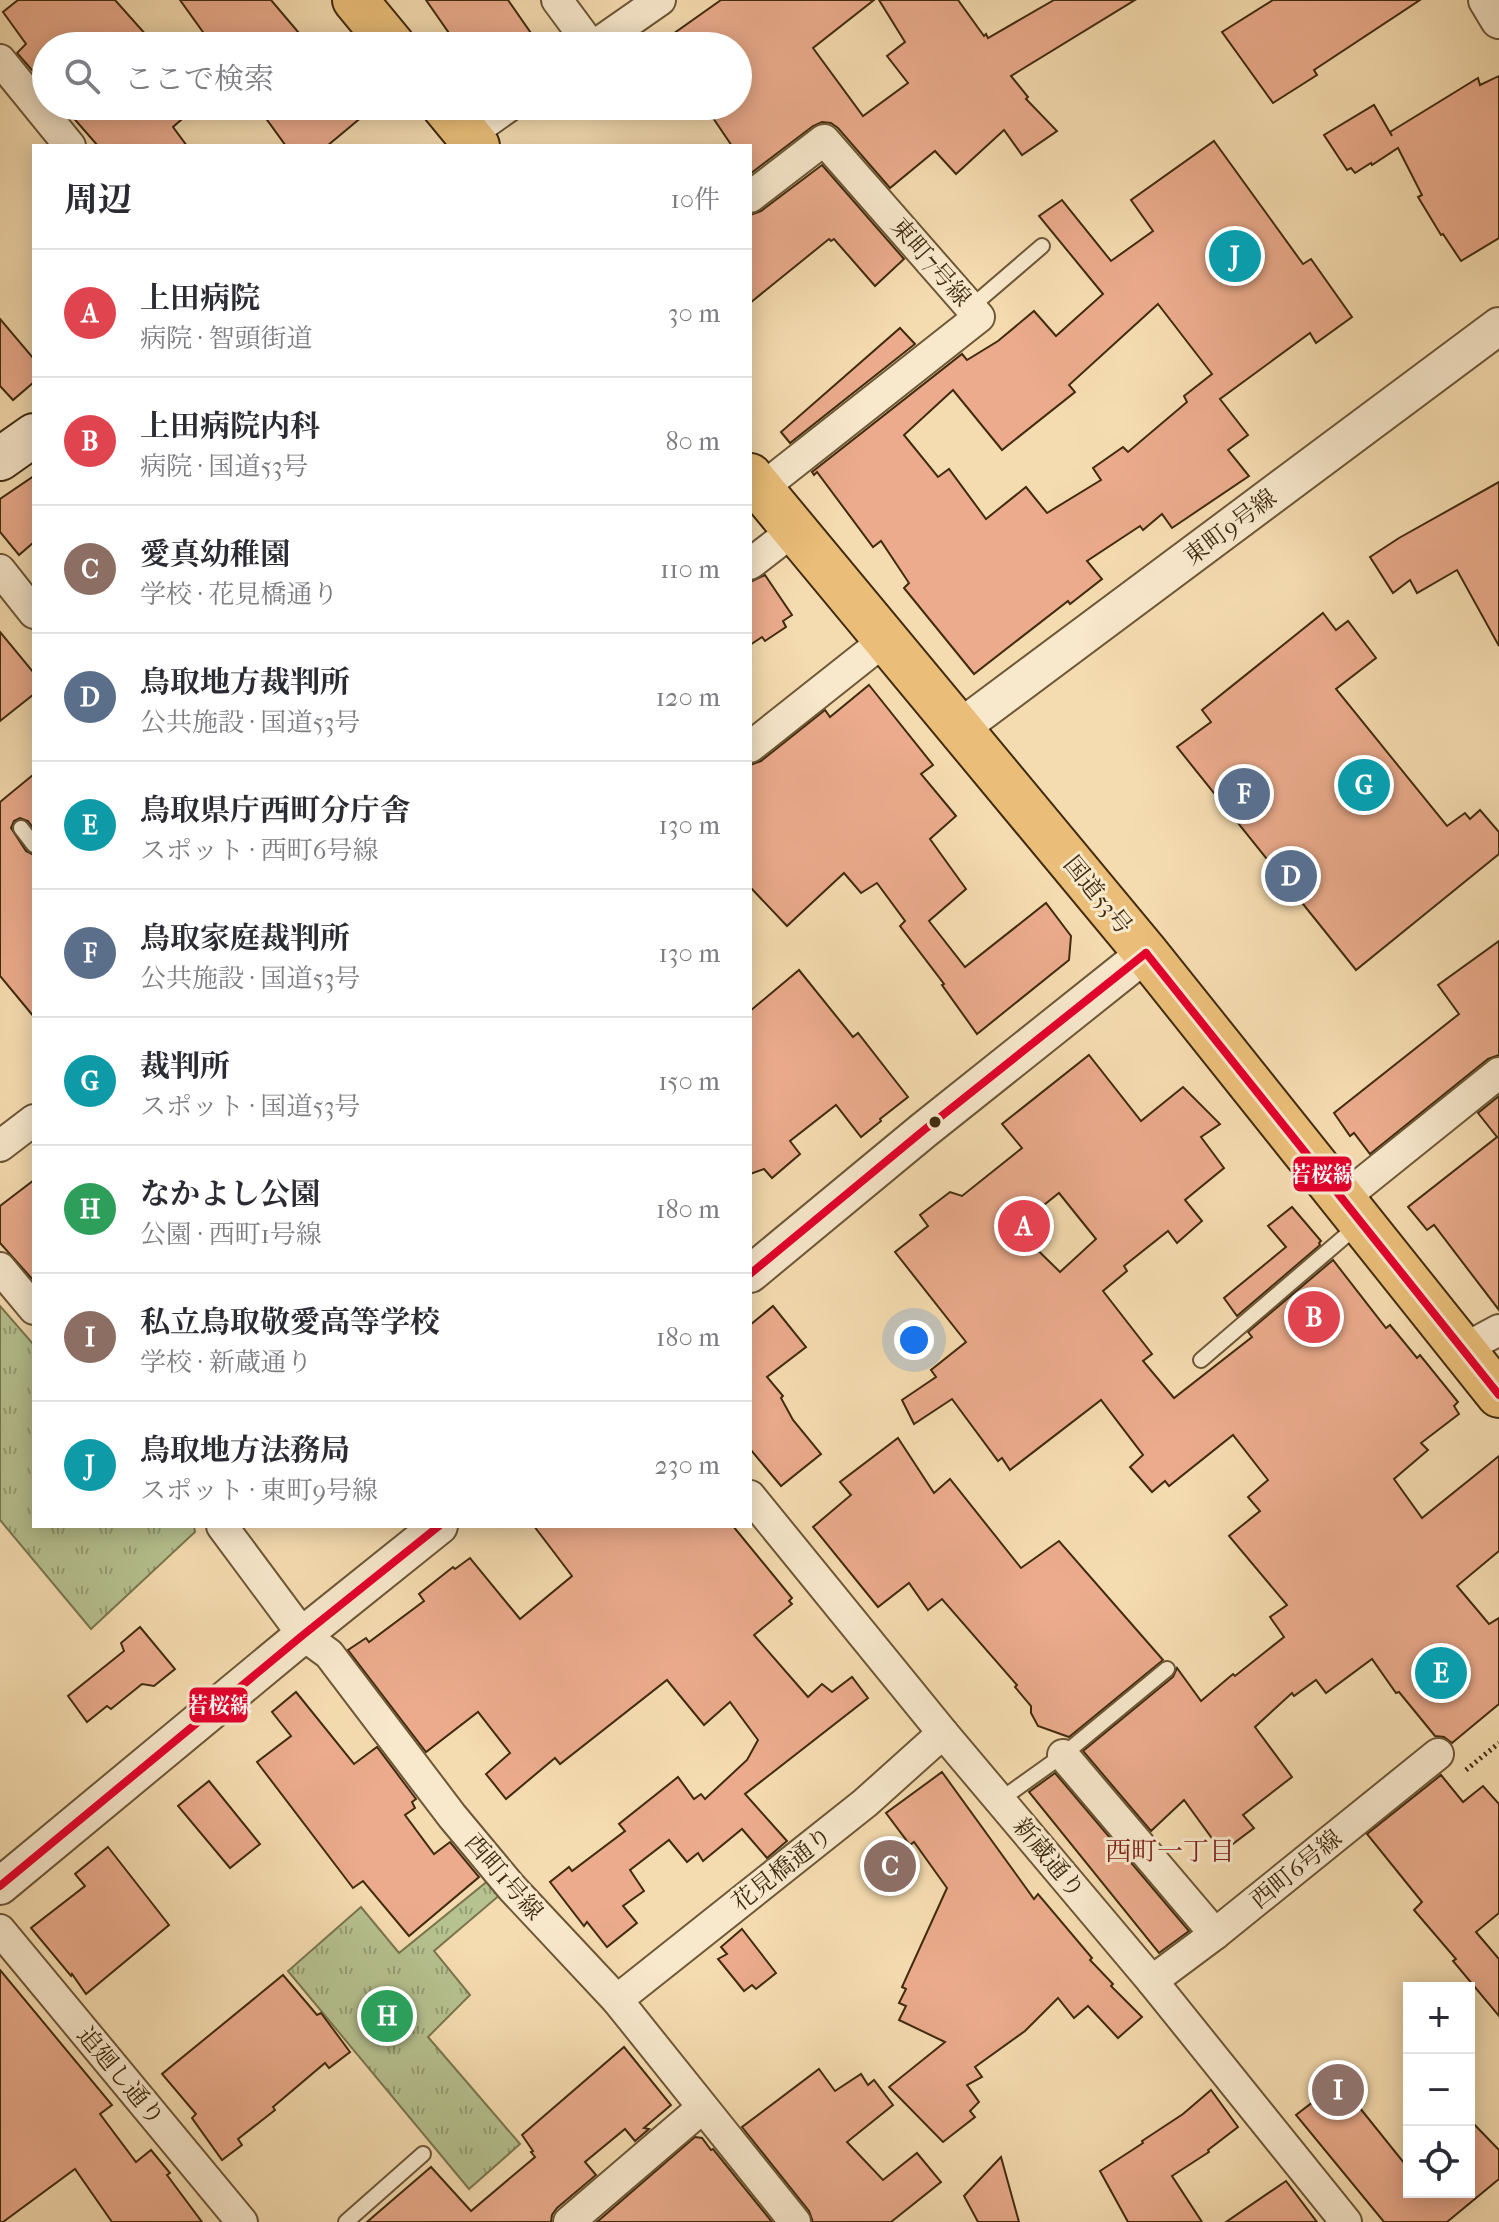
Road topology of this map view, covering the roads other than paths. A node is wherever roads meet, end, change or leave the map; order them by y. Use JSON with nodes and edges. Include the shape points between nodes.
{"nodes":[{"id":1,"x":355,"y":0,"type":"edge"},
{"id":2,"x":557,"y":0,"type":"edge"},
{"id":3,"x":660,"y":0,"type":"edge"},
{"id":4,"x":1487,"y":0,"type":"edge"},
{"id":5,"x":1499,"y":20,"type":"edge"},
{"id":6,"x":381,"y":32,"type":"edge"},
{"id":7,"x":581,"y":32,"type":"edge"},
{"id":8,"x":613,"y":32,"type":"edge"},
{"id":9,"x":0,"y":60,"type":"edge"},
{"id":10,"x":32,"y":99,"type":"edge"},
{"id":11,"x":49,"y":120,"type":"edge"},
{"id":12,"x":484,"y":120,"type":"edge"},
{"id":13,"x":460,"y":133,"type":"edge"},
{"id":14,"x":68,"y":144,"type":"edge"},
{"id":15,"x":752,"y":195,"type":"edge"},
{"id":16,"x":1042,"y":246,"type":"dead end"},
{"id":17,"x":971,"y":307,"type":"junction"},
{"id":18,"x":1499,"y":326,"type":"edge"},
{"id":19,"x":32,"y":436,"type":"edge"},
{"id":20,"x":0,"y":459,"type":"edge"},
{"id":21,"x":756,"y":482,"type":"edge"},
{"id":22,"x":794,"y":530,"type":"junction"},
{"id":23,"x":752,"y":562,"type":"edge"},
{"id":24,"x":0,"y":570,"type":"edge"},
{"id":25,"x":32,"y":610,"type":"edge"},
{"id":26,"x":885,"y":640,"type":"junction"},
{"id":27,"x":960,"y":728,"type":"junction"},
{"id":28,"x":752,"y":745,"type":"edge"},
{"id":29,"x":21,"y":828,"type":"dead end"},
{"id":30,"x":32,"y":842,"type":"edge"},
{"id":31,"x":1146,"y":953,"type":"junction"},
{"id":32,"x":1499,"y":1073,"type":"edge"},
{"id":33,"x":32,"y":1122,"type":"edge"},
{"id":34,"x":0,"y":1146,"type":"edge"},
{"id":35,"x":1350,"y":1212,"type":"junction"},
{"id":36,"x":0,"y":1268,"type":"edge"},
{"id":37,"x":752,"y":1272,"type":"edge"},
{"id":38,"x":32,"y":1307,"type":"edge"},
{"id":39,"x":1481,"y":1340,"type":"edge"},
{"id":40,"x":1201,"y":1360,"type":"dead end"},
{"id":41,"x":1499,"y":1395,"type":"edge"},
{"id":42,"x":752,"y":1498,"type":"edge"},
{"id":43,"x":223,"y":1528,"type":"edge"},
{"id":44,"x":437,"y":1528,"type":"edge"},
{"id":45,"x":303,"y":1635,"type":"junction"},
{"id":46,"x":1167,"y":1669,"type":"dead end"},
{"id":47,"x":943,"y":1733,"type":"junction"},
{"id":48,"x":1438,"y":1754,"type":"dead end"},
{"id":49,"x":1063,"y":1755,"type":"junction"},
{"id":50,"x":1000,"y":1800,"type":"junction"},
{"id":51,"x":0,"y":1886,"type":"edge"},
{"id":52,"x":0,"y":1930,"type":"edge"},
{"id":53,"x":1215,"y":1934,"type":"junction"},
{"id":54,"x":1152,"y":1981,"type":"junction"},
{"id":55,"x":617,"y":2000,"type":"junction"},
{"id":56,"x":702,"y":2108,"type":"junction"},
{"id":57,"x":423,"y":2154,"type":"dead end"},
{"id":58,"x":242,"y":2222,"type":"edge"},
{"id":59,"x":346,"y":2222,"type":"edge"},
{"id":60,"x":569,"y":2222,"type":"edge"},
{"id":61,"x":795,"y":2222,"type":"edge"},
{"id":62,"x":1346,"y":2222,"type":"edge"}],
"edges":[{"from":1,"to":6,"type":"highway"},
{"from":2,"to":7,"type":"street"},
{"from":3,"to":8,"type":"street"},
{"from":4,"to":5,"type":"street"},
{"from":9,"to":10,"type":"street"},
{"from":11,"to":14,"type":"street"},
{"from":12,"to":13,"type":"street"},
{"from":15,"to":17,"type":"street","name":"東町7号線","via":[[824,140]]},
{"from":16,"to":17,"type":"lane"},
{"from":17,"to":21,"type":"street","name":"東町7号線","via":[[979,317]]},
{"from":18,"to":27,"type":"street","name":"東町9号線"},
{"from":19,"to":20,"type":"main road"},
{"from":21,"to":22,"type":"highway","name":"国道53号"},
{"from":22,"to":23,"type":"street"},
{"from":22,"to":26,"type":"highway","name":"国道53号"},
{"from":24,"to":25,"type":"street"},
{"from":26,"to":27,"type":"highway","name":"国道53号"},
{"from":26,"to":28,"type":"street"},
{"from":27,"to":31,"type":"highway","name":"国道53号"},
{"from":29,"to":30,"type":"lane"},
{"from":31,"to":35,"type":"highway","name":"国道53号"},
{"from":31,"to":37,"type":"street"},
{"from":32,"to":35,"type":"street"},
{"from":33,"to":34,"type":"street"},
{"from":35,"to":39,"type":"highway","name":"国道53号"},
{"from":35,"to":40,"type":"lane"},
{"from":36,"to":38,"type":"street"},
{"from":39,"to":41,"type":"highway","name":"国道53号"},
{"from":42,"to":47,"type":"street","name":"新蔵通り"},
{"from":43,"to":45,"type":"street","name":"西町1号線"},
{"from":44,"to":45,"type":"street"},
{"from":45,"to":51,"type":"street"},
{"from":45,"to":55,"type":"street","name":"西町1号線","via":[[329,1654],[452,1816]]},
{"from":46,"to":49,"type":"lane"},
{"from":47,"to":50,"type":"street","name":"新蔵通り"},
{"from":47,"to":55,"type":"street","name":"花見橋通り","via":[[865,1803]]},
{"from":48,"to":53,"type":"street","name":"西町6号線"},
{"from":49,"to":50,"type":"lane"},
{"from":49,"to":53,"type":"street"},
{"from":50,"to":54,"type":"street","name":"新蔵通り"},
{"from":52,"to":58,"type":"street","name":"追廻し通り"},
{"from":53,"to":54,"type":"street","name":"西町6号線"},
{"from":54,"to":62,"type":"street","name":"新蔵通り"},
{"from":55,"to":56,"type":"street","name":"西町1号線"},
{"from":56,"to":60,"type":"street"},
{"from":56,"to":61,"type":"street","name":"西町1号線"},
{"from":57,"to":59,"type":"lane"}]}
